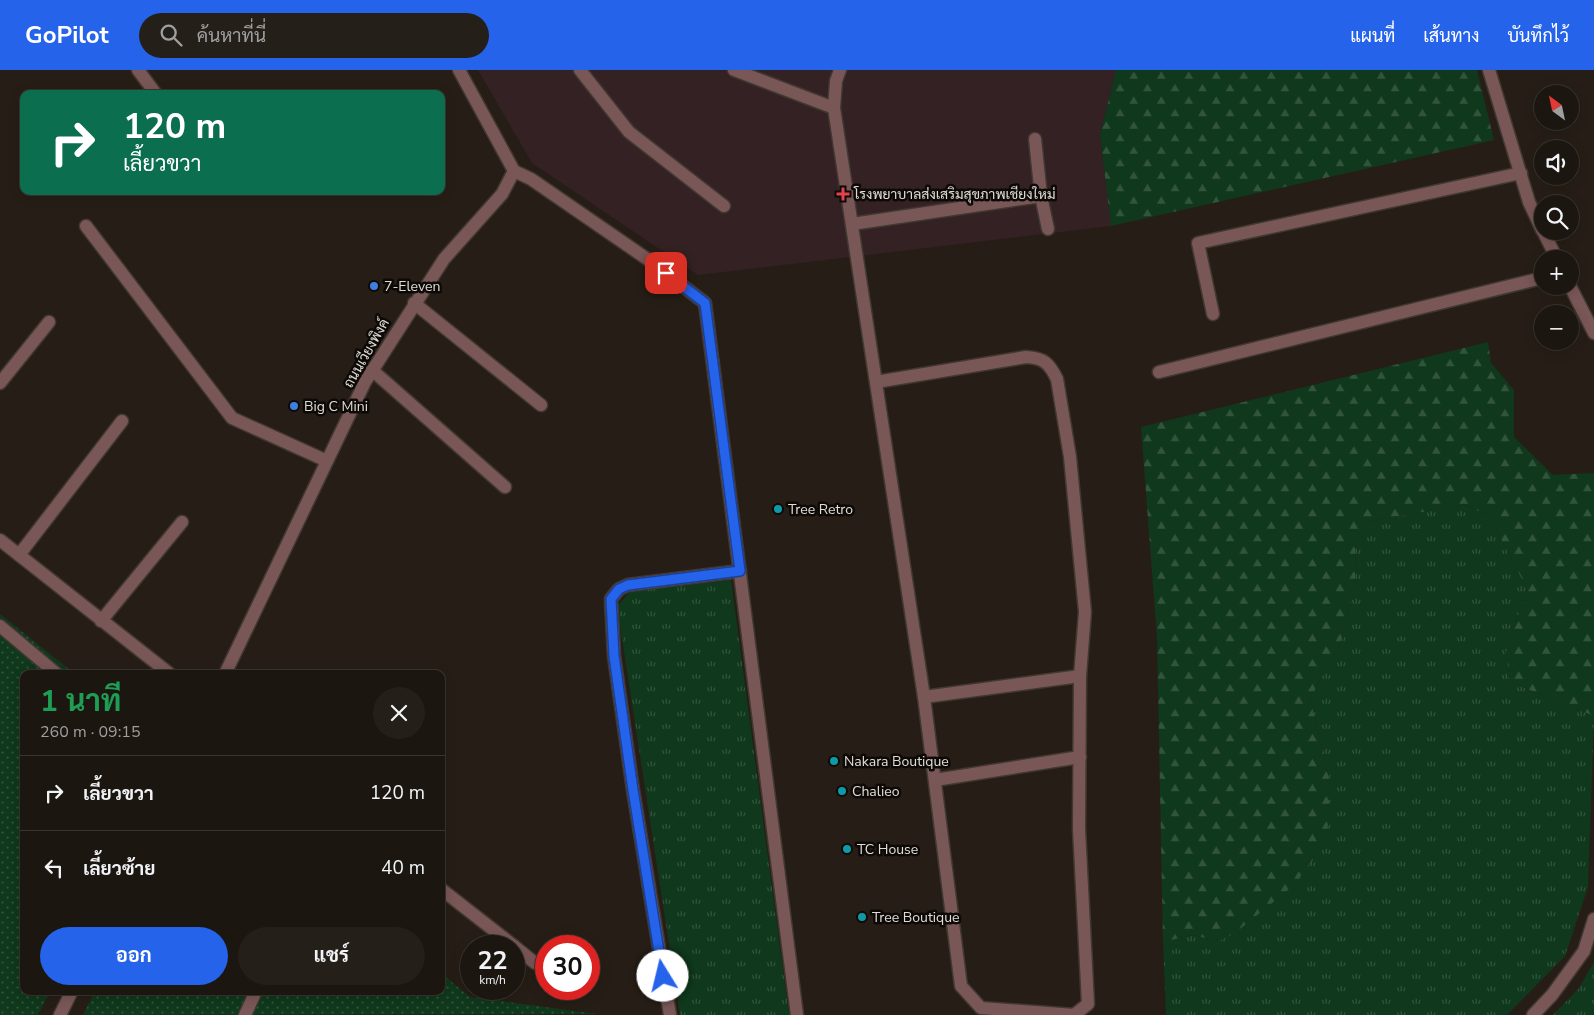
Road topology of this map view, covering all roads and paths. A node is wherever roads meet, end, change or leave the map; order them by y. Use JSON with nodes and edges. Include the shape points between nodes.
{"nodes":[{"id":1,"x":138,"y":70,"type":"edge"},
{"id":2,"x":459,"y":70,"type":"edge"},
{"id":3,"x":580,"y":70,"type":"edge"},
{"id":4,"x":734,"y":70,"type":"edge"},
{"id":5,"x":840,"y":70,"type":"edge"},
{"id":6,"x":1489,"y":70,"type":"edge"},
{"id":7,"x":153,"y":90,"type":"edge"},
{"id":8,"x":834,"y":108,"type":"junction"},
{"id":9,"x":1035,"y":139,"type":"dead end"},
{"id":10,"x":514,"y":171,"type":"junction"},
{"id":11,"x":1521,"y":173,"type":"junction"},
{"id":12,"x":1041,"y":196,"type":"junction"},
{"id":13,"x":724,"y":206,"type":"dead end"},
{"id":14,"x":1534,"y":212,"type":"edge"},
{"id":15,"x":852,"y":224,"type":"junction"},
{"id":16,"x":86,"y":226,"type":"dead end"},
{"id":17,"x":1048,"y":229,"type":"dead end"},
{"id":18,"x":1534,"y":280,"type":"edge"},
{"id":19,"x":1577,"y":295,"type":"edge"},
{"id":20,"x":414,"y":303,"type":"junction"},
{"id":21,"x":1588,"y":310,"type":"edge"},
{"id":22,"x":1213,"y":314,"type":"dead end"},
{"id":23,"x":49,"y":322,"type":"dead end"},
{"id":24,"x":1594,"y":333,"type":"edge"},
{"id":25,"x":372,"y":370,"type":"junction"},
{"id":26,"x":1159,"y":372,"type":"dead end"},
{"id":27,"x":876,"y":382,"type":"junction"},
{"id":28,"x":0,"y":383,"type":"edge"},
{"id":29,"x":540,"y":405,"type":"dead end"},
{"id":30,"x":122,"y":422,"type":"dead end"},
{"id":31,"x":327,"y":461,"type":"junction"},
{"id":32,"x":505,"y":487,"type":"dead end"},
{"id":33,"x":182,"y":522,"type":"dead end"},
{"id":34,"x":0,"y":540,"type":"edge"},
{"id":35,"x":18,"y":555,"type":"junction"},
{"id":36,"x":740,"y":571,"type":"junction"},
{"id":37,"x":101,"y":621,"type":"junction"},
{"id":38,"x":0,"y":626,"type":"edge"},
{"id":39,"x":52,"y":670,"type":"edge"},
{"id":40,"x":165,"y":670,"type":"edge"},
{"id":41,"x":227,"y":670,"type":"edge"},
{"id":42,"x":1080,"y":676,"type":"junction"},
{"id":43,"x":924,"y":697,"type":"junction"},
{"id":44,"x":1080,"y":757,"type":"junction"},
{"id":45,"x":935,"y":780,"type":"junction"},
{"id":46,"x":445,"y":892,"type":"edge"},
{"id":47,"x":1594,"y":920,"type":"edge"},
{"id":48,"x":500,"y":935,"type":"edge"},
{"id":49,"x":525,"y":955,"type":"edge"},
{"id":50,"x":535,"y":963,"type":"dead end"},
{"id":51,"x":70,"y":995,"type":"edge"},
{"id":52,"x":254,"y":995,"type":"edge"},
{"id":53,"x":60,"y":1015,"type":"edge"},
{"id":54,"x":245,"y":1015,"type":"edge"},
{"id":55,"x":670,"y":1015,"type":"edge"},
{"id":56,"x":797,"y":1015,"type":"edge"},
{"id":57,"x":1533,"y":1015,"type":"edge"}],
"edges":[{"from":1,"to":7,"type":"street"},
{"from":2,"to":10,"type":"street"},
{"from":3,"to":13,"type":"street","via":[[629,132]]},
{"from":4,"to":8,"type":"street"},
{"from":5,"to":8,"type":"street"},
{"from":6,"to":11,"type":"street"},
{"from":8,"to":15,"type":"street"},
{"from":9,"to":12,"type":"street"},
{"from":10,"to":20,"type":"street","name":"ถนนเวียงพิงค์","via":[[502,194],[444,259]]},
{"from":10,"to":36,"type":"street","via":[[653,263],[705,303]]},
{"from":11,"to":14,"type":"street"},
{"from":11,"to":22,"type":"street","via":[[1198,243]]},
{"from":12,"to":15,"type":"street"},
{"from":12,"to":17,"type":"street"},
{"from":15,"to":27,"type":"street"},
{"from":16,"to":31,"type":"street","via":[[232,418]]},
{"from":18,"to":26,"type":"street"},
{"from":19,"to":21,"type":"street"},
{"from":20,"to":25,"type":"street","name":"ถนนเวียงพิงค์"},
{"from":20,"to":29,"type":"street"},
{"from":21,"to":24,"type":"street"},
{"from":23,"to":28,"type":"street"},
{"from":25,"to":31,"type":"street","name":"ถนนเวียงพิงค์"},
{"from":25,"to":32,"type":"street"},
{"from":27,"to":42,"type":"street","via":[[1026,357],[1039,358],[1052,369],[1064,408],[1086,612]]},
{"from":27,"to":43,"type":"street"},
{"from":30,"to":35,"type":"street"},
{"from":31,"to":41,"type":"street","name":"ถนนเวียงพิงค์"},
{"from":33,"to":37,"type":"street"},
{"from":34,"to":35,"type":"street"},
{"from":35,"to":37,"type":"street"},
{"from":36,"to":55,"type":"street","via":[[628,585],[619,589],[611,599],[614,656],[631,780]]},
{"from":36,"to":56,"type":"street"},
{"from":37,"to":40,"type":"street"},
{"from":38,"to":39,"type":"street"},
{"from":42,"to":43,"type":"street"},
{"from":42,"to":44,"type":"street"},
{"from":43,"to":45,"type":"street"},
{"from":44,"to":45,"type":"street"},
{"from":44,"to":45,"type":"street","via":[[1079,829],[1088,1004],[1074,1015],[981,1008],[961,986]]},
{"from":46,"to":48,"type":"street"},
{"from":47,"to":57,"type":"street","via":[[1584,951]]},
{"from":49,"to":50,"type":"street"},
{"from":51,"to":53,"type":"street"},
{"from":52,"to":54,"type":"street"}]}
